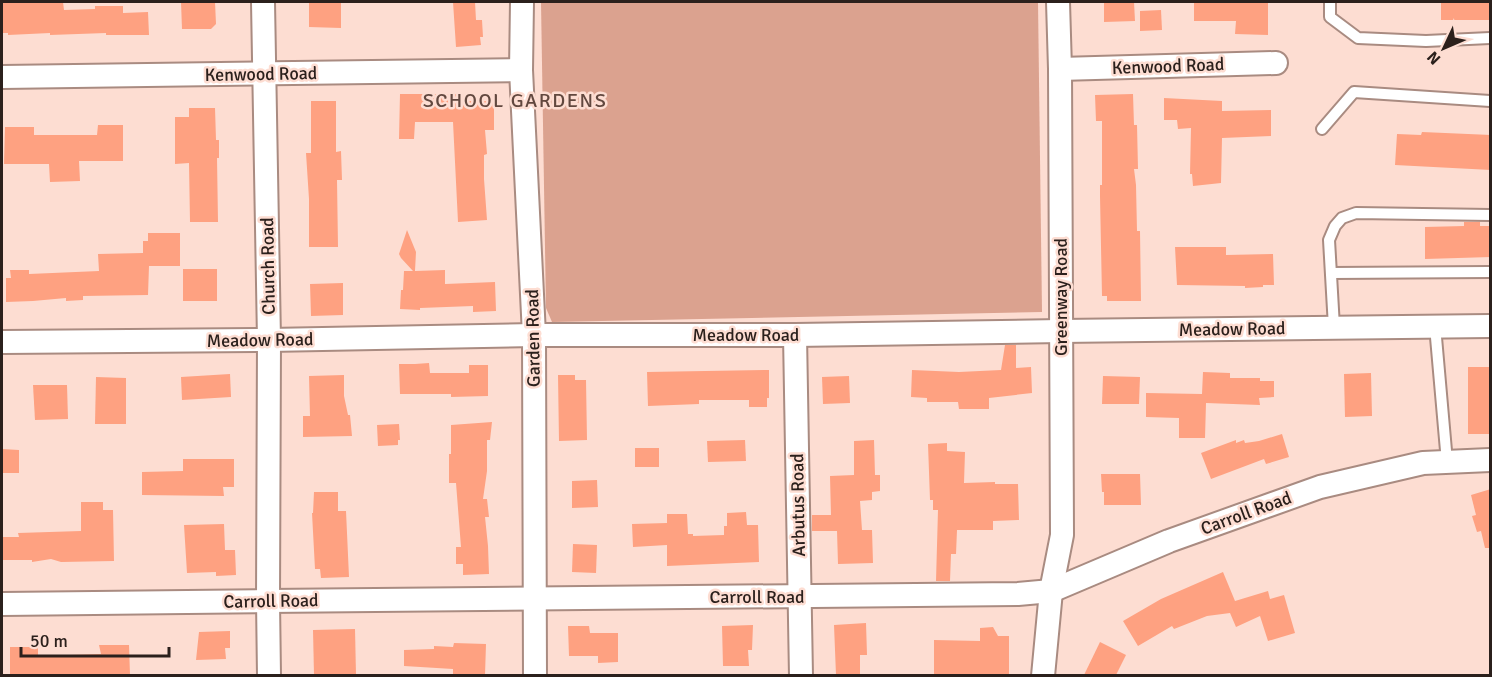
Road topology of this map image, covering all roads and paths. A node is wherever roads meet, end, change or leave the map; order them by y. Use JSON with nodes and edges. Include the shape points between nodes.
{"nodes":[{"id":1,"x":263,"y":2,"type":"edge"},
{"id":2,"x":522,"y":2,"type":"edge"},
{"id":3,"x":1058,"y":2,"type":"edge"},
{"id":4,"x":1330,"y":2,"type":"edge"},
{"id":5,"x":1491,"y":38,"type":"edge"},
{"id":6,"x":1276,"y":63,"type":"dead end"},
{"id":7,"x":1059,"y":69,"type":"junction"},
{"id":8,"x":521,"y":70,"type":"junction"},
{"id":9,"x":265,"y":74,"type":"junction"},
{"id":10,"x":2,"y":77,"type":"edge"},
{"id":11,"x":1491,"y":101,"type":"edge"},
{"id":12,"x":1322,"y":129,"type":"dead end"},
{"id":13,"x":1491,"y":215,"type":"edge"},
{"id":14,"x":1491,"y":272,"type":"edge"},
{"id":15,"x":1331,"y":273,"type":"junction"},
{"id":16,"x":1435,"y":326,"type":"junction"},
{"id":17,"x":1491,"y":326,"type":"edge"},
{"id":18,"x":1334,"y":327,"type":"junction"},
{"id":19,"x":1061,"y":331,"type":"junction"},
{"id":20,"x":534,"y":335,"type":"junction"},
{"id":21,"x":795,"y":336,"type":"junction"},
{"id":22,"x":269,"y":340,"type":"junction"},
{"id":23,"x":2,"y":342,"type":"edge"},
{"id":24,"x":1491,"y":460,"type":"edge"},
{"id":25,"x":1447,"y":462,"type":"junction"},
{"id":26,"x":1051,"y":591,"type":"junction"},
{"id":27,"x":800,"y":597,"type":"junction"},
{"id":28,"x":535,"y":599,"type":"junction"},
{"id":29,"x":268,"y":601,"type":"junction"},
{"id":30,"x":2,"y":604,"type":"edge"},
{"id":31,"x":269,"y":675,"type":"edge"},
{"id":32,"x":535,"y":675,"type":"edge"},
{"id":33,"x":801,"y":675,"type":"edge"},
{"id":34,"x":1043,"y":675,"type":"edge"}],
"edges":[{"from":1,"to":9,"type":"street","name":"Church Road"},
{"from":2,"to":8,"type":"street","name":"Garden Road"},
{"from":3,"to":7,"type":"street","name":"Greenway Road"},
{"from":4,"to":5,"type":"lane","via":[[1330,17],[1358,38]]},
{"from":6,"to":7,"type":"street","name":"Kenwood Road"},
{"from":7,"to":19,"type":"street","name":"Greenway Road"},
{"from":8,"to":9,"type":"street","name":"Kenwood Road"},
{"from":8,"to":20,"type":"street","name":"Garden Road"},
{"from":9,"to":10,"type":"street","name":"Kenwood Road"},
{"from":9,"to":22,"type":"street","name":"Church Road"},
{"from":11,"to":12,"type":"lane","via":[[1354,92]]},
{"from":13,"to":15,"type":"lane","via":[[1356,213],[1342,218],[1329,240]]},
{"from":14,"to":15,"type":"lane"},
{"from":15,"to":18,"type":"lane"},
{"from":16,"to":17,"type":"street","name":"Meadow Road"},
{"from":16,"to":18,"type":"street","name":"Meadow Road"},
{"from":16,"to":25,"type":"lane"},
{"from":18,"to":19,"type":"street","name":"Meadow Road"},
{"from":19,"to":21,"type":"street","name":"Meadow Road"},
{"from":19,"to":26,"type":"street","name":"Greenway Road","via":[[1062,535]]},
{"from":20,"to":21,"type":"street","name":"Meadow Road"},
{"from":20,"to":22,"type":"street","name":"Meadow Road"},
{"from":20,"to":28,"type":"street","name":"Garden Road"},
{"from":21,"to":27,"type":"street","name":"Arbutus Road"},
{"from":22,"to":23,"type":"street","name":"Meadow Road"},
{"from":22,"to":29,"type":"street","name":"Church Road"},
{"from":24,"to":25,"type":"street","name":"Carroll Road"},
{"from":25,"to":26,"type":"street","name":"Carroll Road","via":[[1423,463],[1320,487],[1169,541]]},
{"from":26,"to":27,"type":"street","name":"Carroll Road"},
{"from":26,"to":34,"type":"street","name":"Greenway Road"},
{"from":27,"to":28,"type":"street","name":"Carroll Road"},
{"from":27,"to":33,"type":"street","name":"Arbutus Road"},
{"from":28,"to":29,"type":"street","name":"Carroll Road"},
{"from":28,"to":32,"type":"street","name":"Garden Road"},
{"from":29,"to":30,"type":"street","name":"Carroll Road"},
{"from":29,"to":31,"type":"street","name":"Church Road"}]}
